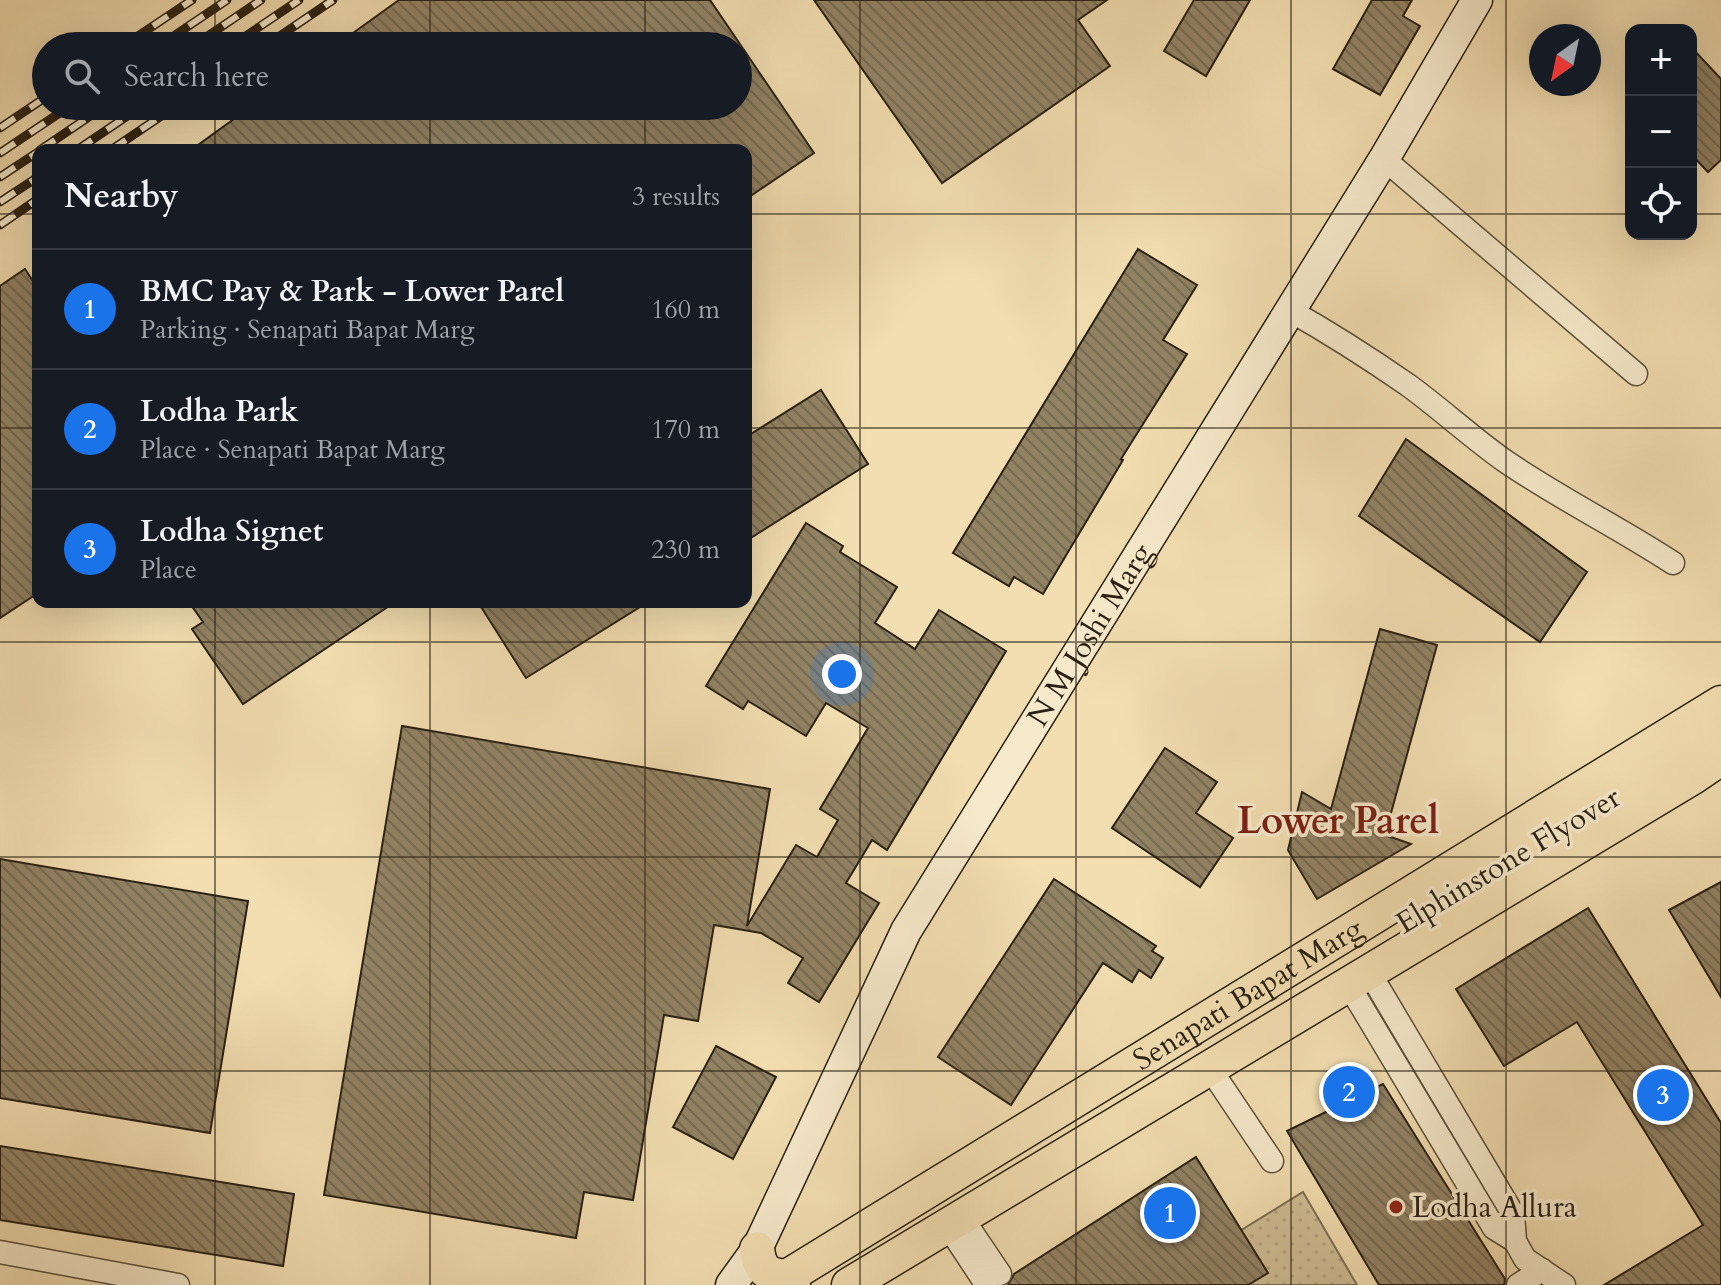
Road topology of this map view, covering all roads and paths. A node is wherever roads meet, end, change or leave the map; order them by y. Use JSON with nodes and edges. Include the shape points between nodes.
{"nodes":[{"id":1,"x":1477,"y":0,"type":"edge"},
{"id":2,"x":1384,"y":159,"type":"junction"},
{"id":3,"x":1289,"y":310,"type":"junction"},
{"id":4,"x":1636,"y":374,"type":"dead end"},
{"id":5,"x":1673,"y":563,"type":"dead end"},
{"id":6,"x":1721,"y":703,"type":"edge"},
{"id":7,"x":1721,"y":730,"type":"edge"},
{"id":8,"x":1721,"y":758,"type":"edge"},
{"id":9,"x":1721,"y":781,"type":"edge"},
{"id":10,"x":1368,"y":993,"type":"junction"},
{"id":11,"x":1219,"y":1082,"type":"junction"},
{"id":12,"x":1272,"y":1161,"type":"dead end"},
{"id":13,"x":964,"y":1235,"type":"junction"},
{"id":14,"x":757,"y":1249,"type":"junction"},
{"id":15,"x":0,"y":1252,"type":"edge"},
{"id":16,"x":1542,"y":1270,"type":"junction"},
{"id":17,"x":993,"y":1279,"type":"edge"},
{"id":18,"x":788,"y":1283,"type":"edge"},
{"id":19,"x":178,"y":1285,"type":"edge"},
{"id":20,"x":731,"y":1285,"type":"edge"},
{"id":21,"x":849,"y":1285,"type":"edge"},
{"id":22,"x":882,"y":1285,"type":"edge"},
{"id":23,"x":1518,"y":1285,"type":"edge"},
{"id":24,"x":1564,"y":1285,"type":"edge"}],
"edges":[{"from":1,"to":2,"type":"main road","name":"N M Joshi Marg"},
{"from":2,"to":3,"type":"main road","name":"N M Joshi Marg"},
{"from":2,"to":4,"type":"street"},
{"from":3,"to":5,"type":"street","via":[[1410,387],[1543,486]]},
{"from":3,"to":14,"type":"main road","name":"N M Joshi Marg","via":[[906,931]]},
{"from":6,"to":18,"type":"main road","name":"Senapati Bapat Marg"},
{"from":7,"to":18,"type":"main road","name":"Elphinstone Flyover"},
{"from":8,"to":21,"type":"main road","name":"Elphinstone Flyover"},
{"from":9,"to":10,"type":"main road","name":"Senapati Bapat Marg"},
{"from":10,"to":11,"type":"main road","name":"Senapati Bapat Marg"},
{"from":10,"to":16,"type":"street","via":[[1513,1214],[1515,1241],[1525,1259]]},
{"from":11,"to":12,"type":"street"},
{"from":11,"to":13,"type":"main road","name":"Senapati Bapat Marg"},
{"from":13,"to":17,"type":"street"},
{"from":13,"to":22,"type":"main road","name":"Senapati Bapat Marg"},
{"from":14,"to":18,"type":"main road","via":[[764,1272]]},
{"from":14,"to":20,"type":"main road","name":"N M Joshi Marg"},
{"from":15,"to":19,"type":"street"},
{"from":16,"to":23,"type":"street"},
{"from":16,"to":24,"type":"street"}]}
